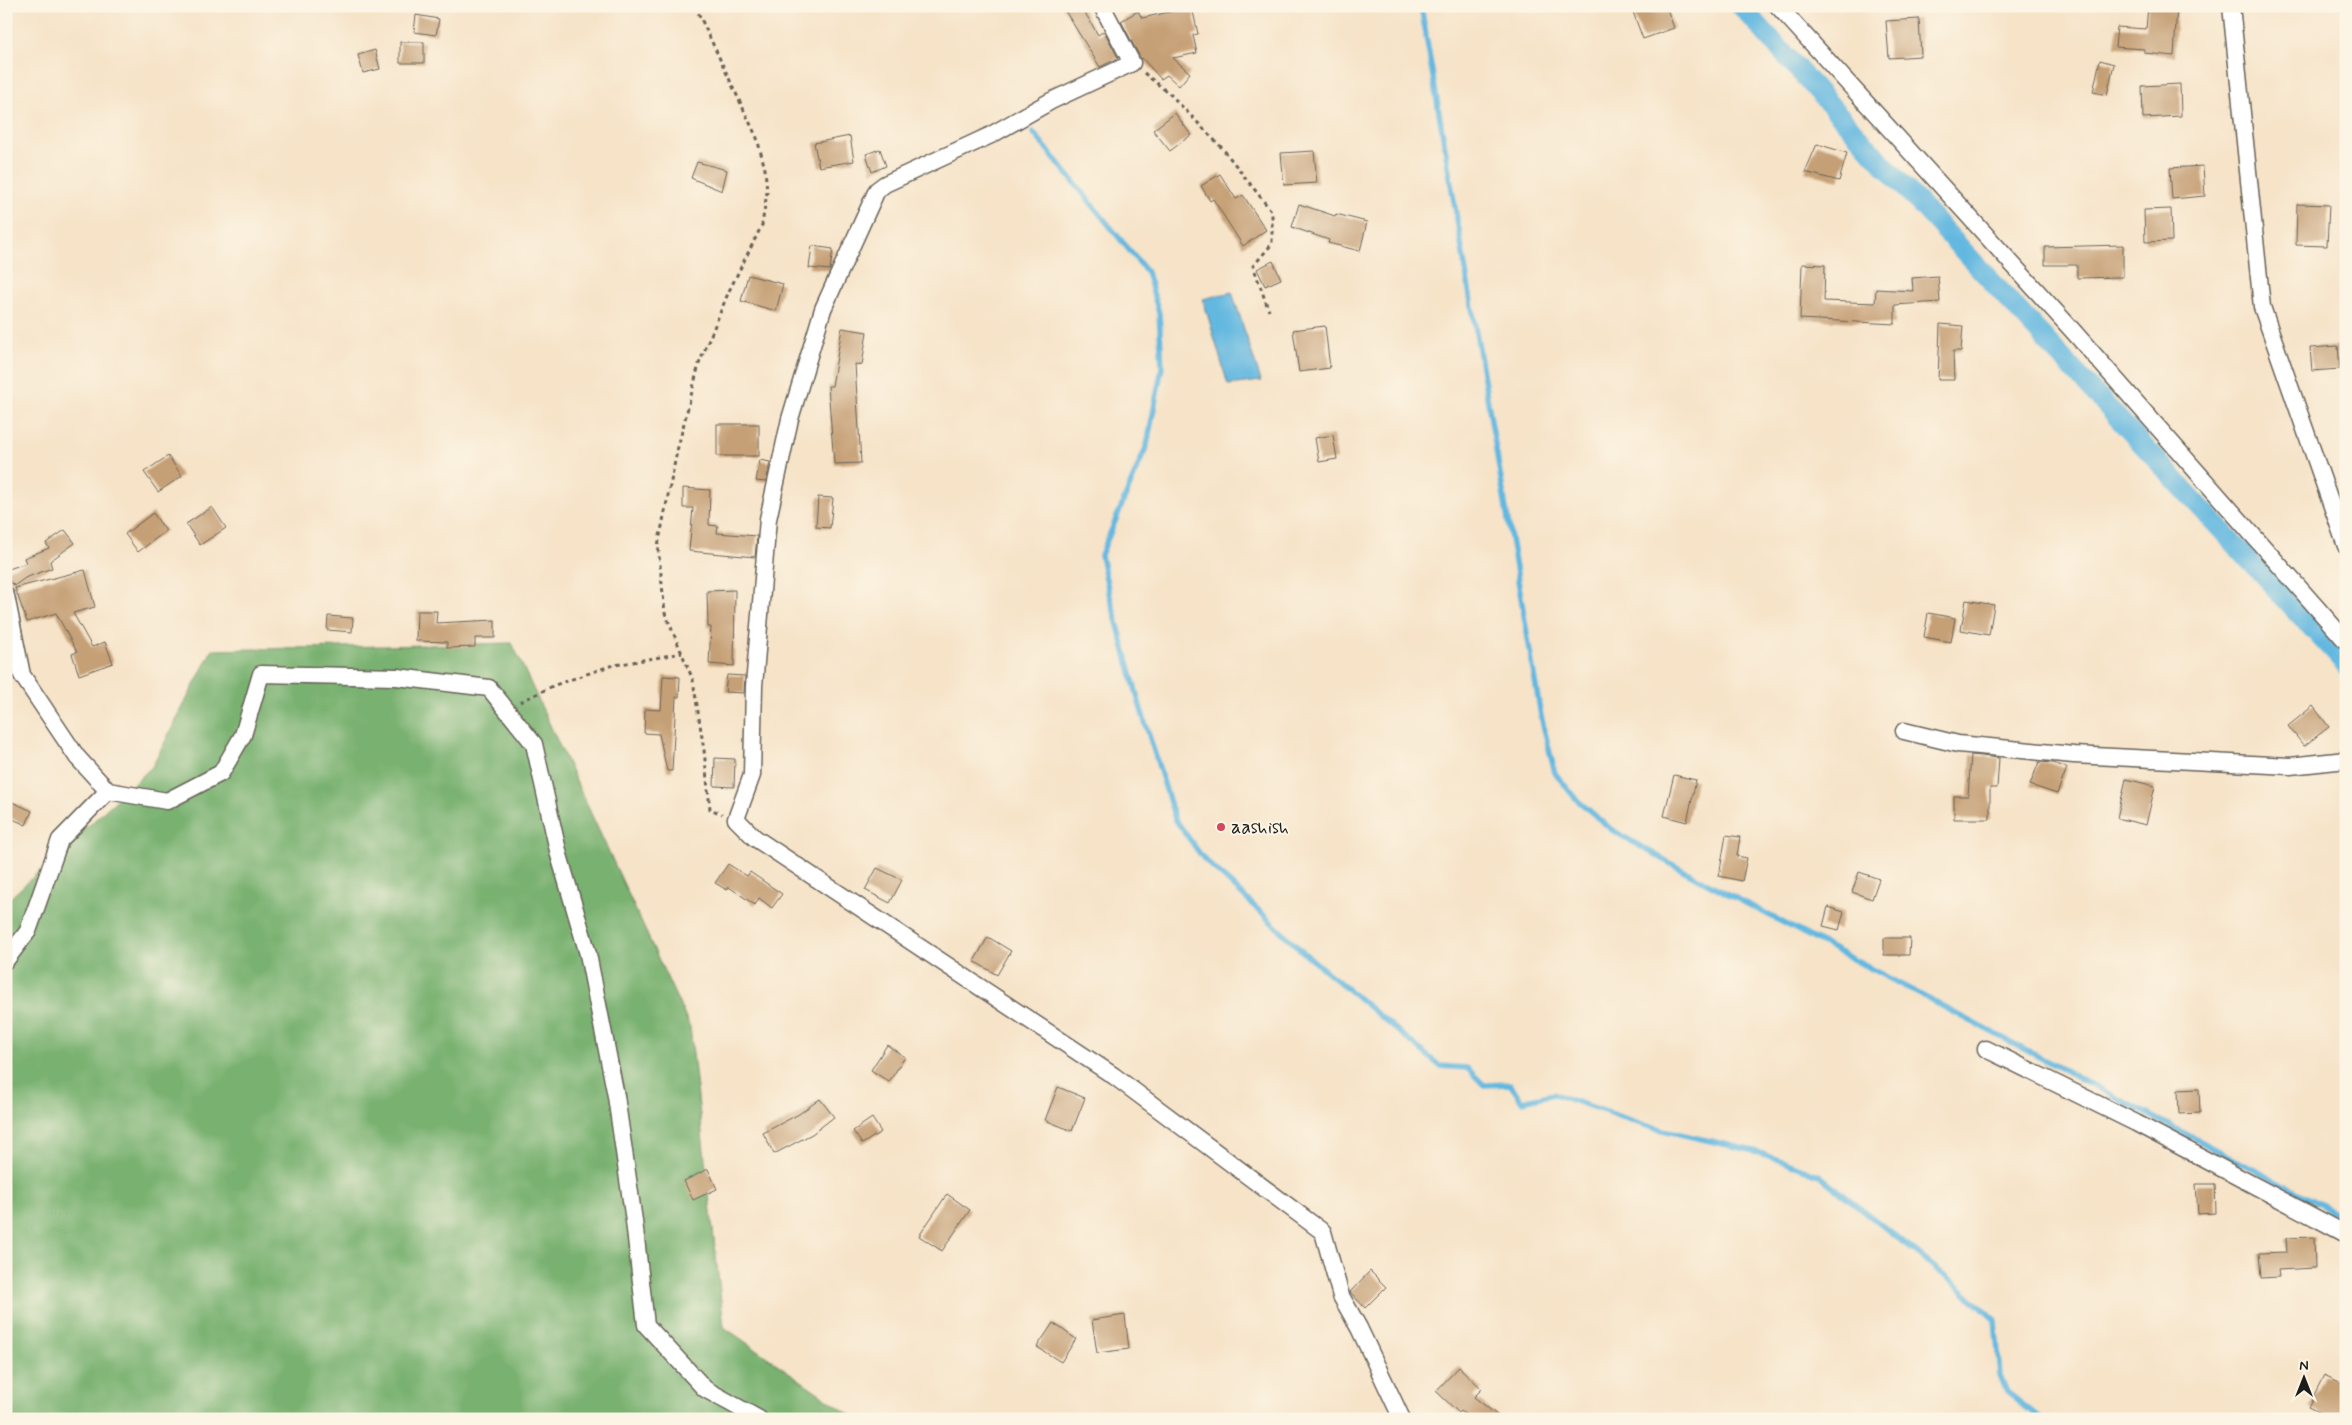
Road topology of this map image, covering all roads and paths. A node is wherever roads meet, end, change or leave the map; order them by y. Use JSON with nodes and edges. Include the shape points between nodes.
{"nodes":[{"id":1,"x":695,"y":6,"type":"edge"},
{"id":2,"x":1102,"y":6,"type":"edge"},
{"id":3,"x":1778,"y":6,"type":"edge"},
{"id":4,"x":2231,"y":6,"type":"edge"},
{"id":5,"x":1132,"y":63,"type":"junction"},
{"id":6,"x":1269,"y":311,"type":"dead end"},
{"id":7,"x":2346,"y":546,"type":"edge"},
{"id":8,"x":6,"y":596,"type":"edge"},
{"id":9,"x":2346,"y":641,"type":"edge"},
{"id":10,"x":682,"y":653,"type":"junction"},
{"id":11,"x":506,"y":709,"type":"junction"},
{"id":12,"x":1904,"y":731,"type":"dead end"},
{"id":13,"x":2346,"y":760,"type":"edge"},
{"id":14,"x":108,"y":791,"type":"junction"},
{"id":15,"x":736,"y":819,"type":"junction"},
{"id":16,"x":6,"y":960,"type":"edge"},
{"id":17,"x":1986,"y":1049,"type":"dead end"},
{"id":18,"x":2346,"y":1234,"type":"edge"},
{"id":19,"x":759,"y":1419,"type":"edge"},
{"id":20,"x":1402,"y":1419,"type":"edge"}],
"edges":[{"from":1,"to":10,"type":"path","via":[[757,138],[768,192],[762,225],[729,291],[699,364],[677,450],[658,546],[665,614]]},
{"from":2,"to":5,"type":"street"},
{"from":3,"to":9,"type":"street","via":[[2073,331]]},
{"from":4,"to":7,"type":"street","via":[[2262,307]]},
{"from":5,"to":6,"type":"path","via":[[1171,95],[1223,148],[1272,212],[1272,244],[1253,266]]},
{"from":5,"to":15,"type":"street","via":[[877,190],[823,309],[790,419],[768,519],[754,686],[752,775]]},
{"from":8,"to":14,"type":"street","via":[[22,675],[77,756]]},
{"from":10,"to":11,"type":"path","via":[[610,666],[555,685]]},
{"from":10,"to":15,"type":"path","via":[[693,680],[710,809]]},
{"from":11,"to":14,"type":"street","via":[[489,688],[397,677],[261,674],[243,735],[221,773],[167,801]]},
{"from":11,"to":19,"type":"street","via":[[534,744],[559,855],[588,954],[616,1096],[646,1325],[705,1388]]},
{"from":12,"to":13,"type":"street","via":[[1958,744],[2074,755],[2290,766]]},
{"from":14,"to":16,"type":"street","via":[[60,840],[28,931]]},
{"from":15,"to":20,"type":"street","via":[[755,838],[1114,1076],[1323,1232],[1341,1296]]},
{"from":17,"to":18,"type":"street","via":[[2136,1123]]}]}
